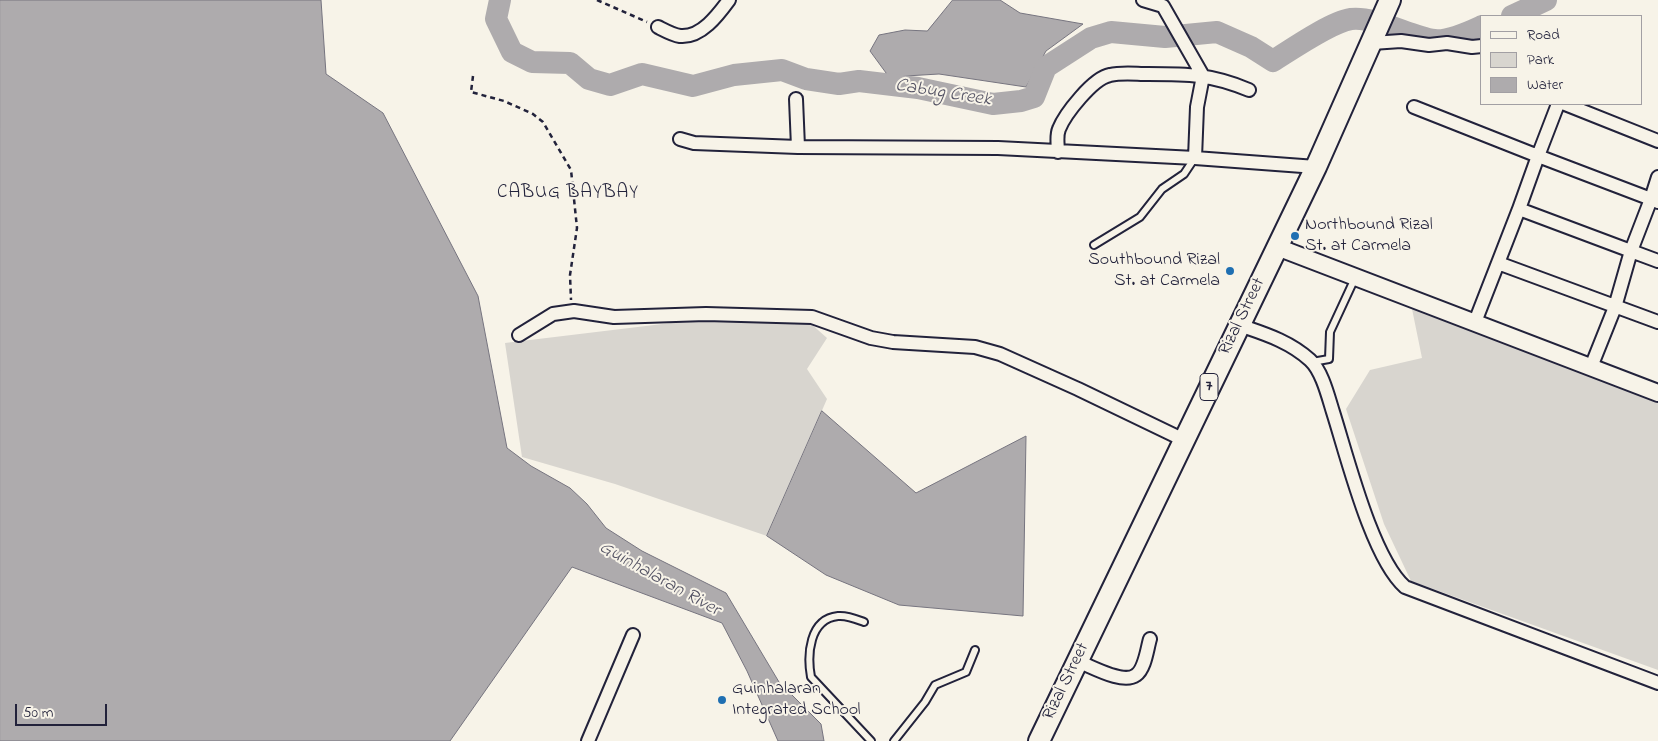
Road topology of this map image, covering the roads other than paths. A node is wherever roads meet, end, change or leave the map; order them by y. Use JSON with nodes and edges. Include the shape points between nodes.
{"nodes":[{"id":1,"x":729,"y":0,"type":"edge"},
{"id":2,"x":1143,"y":0,"type":"edge"},
{"id":3,"x":1389,"y":2,"type":"edge"},
{"id":4,"x":658,"y":27,"type":"road end"},
{"id":5,"x":1374,"y":37,"type":"junction"},
{"id":6,"x":1480,"y":46,"type":"edge"},
{"id":7,"x":1203,"y":76,"type":"junction"},
{"id":8,"x":1249,"y":90,"type":"dead end"},
{"id":9,"x":796,"y":99,"type":"dead end"},
{"id":10,"x":1558,"y":105,"type":"edge"},
{"id":11,"x":1568,"y":105,"type":"edge"},
{"id":12,"x":1414,"y":107,"type":"dead end"},
{"id":13,"x":680,"y":139,"type":"dead end"},
{"id":14,"x":1658,"y":141,"type":"edge"},
{"id":15,"x":798,"y":147,"type":"junction"},
{"id":16,"x":1058,"y":152,"type":"junction"},
{"id":17,"x":1538,"y":156,"type":"junction"},
{"id":18,"x":1195,"y":158,"type":"junction"},
{"id":19,"x":1316,"y":167,"type":"junction"},
{"id":20,"x":1658,"y":177,"type":"edge"},
{"id":21,"x":1654,"y":200,"type":"edge"},
{"id":22,"x":1519,"y":209,"type":"junction"},
{"id":23,"x":1094,"y":244,"type":"dead end"},
{"id":24,"x":1277,"y":247,"type":"junction"},
{"id":25,"x":1631,"y":251,"type":"junction"},
{"id":26,"x":1658,"y":261,"type":"edge"},
{"id":27,"x":1498,"y":264,"type":"junction"},
{"id":28,"x":1356,"y":277,"type":"junction"},
{"id":29,"x":1615,"y":307,"type":"junction"},
{"id":30,"x":1475,"y":322,"type":"junction"},
{"id":31,"x":1658,"y":322,"type":"edge"},
{"id":32,"x":1239,"y":325,"type":"junction"},
{"id":33,"x":519,"y":335,"type":"dead end"},
{"id":34,"x":1312,"y":362,"type":"junction"},
{"id":35,"x":1591,"y":367,"type":"junction"},
{"id":36,"x":1658,"y":393,"type":"edge"},
{"id":37,"x":1184,"y":440,"type":"junction"},
{"id":38,"x":864,"y":622,"type":"dead end"},
{"id":39,"x":633,"y":635,"type":"dead end"},
{"id":40,"x":1150,"y":639,"type":"dead end"},
{"id":41,"x":975,"y":650,"type":"dead end"},
{"id":42,"x":1077,"y":661,"type":"junction"},
{"id":43,"x":1658,"y":683,"type":"edge"},
{"id":44,"x":588,"y":741,"type":"edge"},
{"id":45,"x":872,"y":741,"type":"edge"},
{"id":46,"x":894,"y":741,"type":"edge"},
{"id":47,"x":1039,"y":741,"type":"edge"}],
"edges":[{"from":1,"to":4,"type":"street","via":[[714,19],[691,35],[679,36]]},
{"from":2,"to":7,"type":"street","via":[[1163,6]]},
{"from":3,"to":5,"type":"main road","name":"Rizal Street","number":"7"},
{"from":5,"to":6,"type":"street","via":[[1429,45]]},
{"from":5,"to":19,"type":"main road","name":"Rizal Street","number":"7"},
{"from":7,"to":8,"type":"street"},
{"from":7,"to":16,"type":"street","via":[[1108,75],[1073,105],[1058,132]]},
{"from":7,"to":18,"type":"street","via":[[1197,107]]},
{"from":9,"to":15,"type":"street"},
{"from":10,"to":17,"type":"street"},
{"from":11,"to":14,"type":"street"},
{"from":12,"to":17,"type":"street"},
{"from":13,"to":15,"type":"street","via":[[694,143]]},
{"from":15,"to":16,"type":"street","via":[[998,148]]},
{"from":16,"to":18,"type":"street"},
{"from":17,"to":21,"type":"street"},
{"from":17,"to":22,"type":"street"},
{"from":18,"to":19,"type":"street"},
{"from":18,"to":23,"type":"lane","via":[[1184,174],[1162,189],[1140,217]]},
{"from":19,"to":24,"type":"main road","name":"Rizal Street","number":"7"},
{"from":20,"to":21,"type":"street"},
{"from":21,"to":25,"type":"street"},
{"from":22,"to":25,"type":"street"},
{"from":22,"to":27,"type":"street"},
{"from":24,"to":28,"type":"street"},
{"from":24,"to":32,"type":"main road","name":"Rizal Street","number":"7"},
{"from":25,"to":26,"type":"street"},
{"from":25,"to":29,"type":"street"},
{"from":27,"to":29,"type":"street"},
{"from":27,"to":30,"type":"street"},
{"from":28,"to":30,"type":"street"},
{"from":28,"to":34,"type":"lane","via":[[1330,332],[1329,359]]},
{"from":29,"to":31,"type":"street"},
{"from":29,"to":35,"type":"street"},
{"from":30,"to":35,"type":"street"},
{"from":32,"to":34,"type":"street","via":[[1289,343]]},
{"from":32,"to":37,"type":"main road","name":"Rizal Street","number":"7"},
{"from":33,"to":37,"type":"street","via":[[554,314],[574,311],[614,317],[706,314],[812,317],[871,338],[975,347],[1015,360]]},
{"from":34,"to":43,"type":"street","via":[[1329,400],[1368,520],[1396,579],[1405,587]]},
{"from":35,"to":36,"type":"street"},
{"from":37,"to":42,"type":"main road","name":"Rizal Street","number":"7"},
{"from":38,"to":45,"type":"lane","via":[[845,616],[825,620],[813,637],[809,668],[811,677]]},
{"from":39,"to":44,"type":"street"},
{"from":40,"to":42,"type":"street","via":[[1140,670],[1130,678],[1117,677]]},
{"from":41,"to":46,"type":"lane","via":[[966,672],[935,685]]},
{"from":42,"to":47,"type":"main road","name":"Rizal Street","number":"7"}]}
